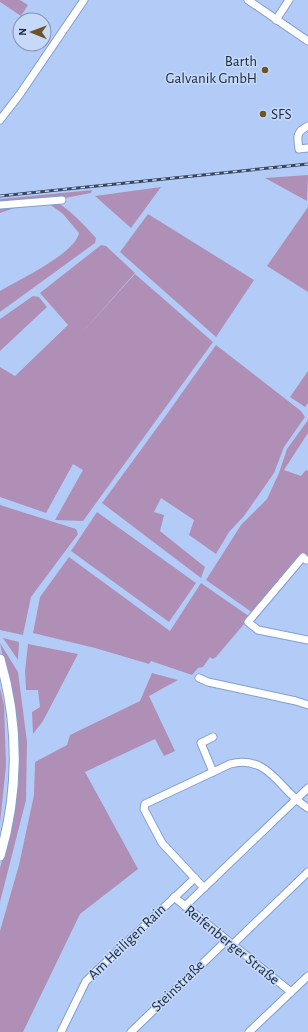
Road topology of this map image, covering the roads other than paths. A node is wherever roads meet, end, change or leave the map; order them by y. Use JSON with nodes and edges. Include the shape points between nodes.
{"nodes":[{"id":1,"x":84,"y":0,"type":"edge"},
{"id":2,"x":248,"y":0,"type":"edge"},
{"id":3,"x":289,"y":0,"type":"edge"},
{"id":4,"x":276,"y":20,"type":"junction"},
{"id":5,"x":308,"y":41,"type":"edge"},
{"id":6,"x":0,"y":120,"type":"edge"},
{"id":7,"x":308,"y":126,"type":"edge"},
{"id":8,"x":308,"y":148,"type":"edge"},
{"id":9,"x":62,"y":200,"type":"dead end"},
{"id":10,"x":0,"y":205,"type":"edge"},
{"id":11,"x":306,"y":560,"type":"dead end"},
{"id":12,"x":308,"y":640,"type":"edge"},
{"id":13,"x":0,"y":659,"type":"edge"},
{"id":14,"x":199,"y":678,"type":"dead end"},
{"id":15,"x":308,"y":705,"type":"edge"},
{"id":16,"x":213,"y":737,"type":"dead end"},
{"id":17,"x":213,"y":772,"type":"junction"},
{"id":18,"x":308,"y":788,"type":"edge"},
{"id":19,"x":296,"y":799,"type":"junction"},
{"id":20,"x":308,"y":808,"type":"edge"},
{"id":21,"x":0,"y":856,"type":"edge"},
{"id":22,"x":308,"y":872,"type":"edge"},
{"id":23,"x":195,"y":878,"type":"junction"},
{"id":24,"x":204,"y":888,"type":"junction"},
{"id":25,"x":174,"y":898,"type":"junction"},
{"id":26,"x":185,"y":906,"type":"junction"},
{"id":27,"x":229,"y":943,"type":"junction"},
{"id":28,"x":308,"y":976,"type":"edge"},
{"id":29,"x":291,"y":992,"type":"junction"},
{"id":30,"x":61,"y":1032,"type":"edge"},
{"id":31,"x":131,"y":1032,"type":"edge"},
{"id":32,"x":250,"y":1032,"type":"edge"}],
"edges":[{"from":1,"to":6,"type":"street"},
{"from":2,"to":4,"type":"street"},
{"from":3,"to":4,"type":"street"},
{"from":4,"to":5,"type":"street"},
{"from":7,"to":8,"type":"street","via":[[299,130],[297,135],[298,149]]},
{"from":9,"to":10,"type":"street"},
{"from":11,"to":12,"type":"street","via":[[303,557],[248,622],[258,630]]},
{"from":13,"to":21,"type":"main road","via":[[11,710],[14,758],[11,806]]},
{"from":14,"to":15,"type":"street"},
{"from":16,"to":17,"type":"street","via":[[201,743]]},
{"from":17,"to":19,"type":"street","via":[[237,762],[253,763],[266,769]]},
{"from":17,"to":23,"type":"street","via":[[145,804],[144,809],[162,843]]},
{"from":18,"to":19,"type":"street"},
{"from":19,"to":20,"type":"street"},
{"from":19,"to":24,"type":"street"},
{"from":22,"to":27,"type":"street","name":"Steinstraße"},
{"from":23,"to":24,"type":"street"},
{"from":23,"to":25,"type":"street","name":"Am Heiligen Rain"},
{"from":24,"to":26,"type":"street"},
{"from":25,"to":26,"type":"street","name":"Reifenberger Straße"},
{"from":25,"to":30,"type":"street","name":"Am Heiligen Rain","via":[[86,982]]},
{"from":26,"to":27,"type":"street","name":"Reifenberger Straße"},
{"from":27,"to":29,"type":"street","name":"Reifenberger Straße"},
{"from":27,"to":31,"type":"street","name":"Steinstraße"},
{"from":28,"to":29,"type":"street"},
{"from":29,"to":32,"type":"street"}]}
